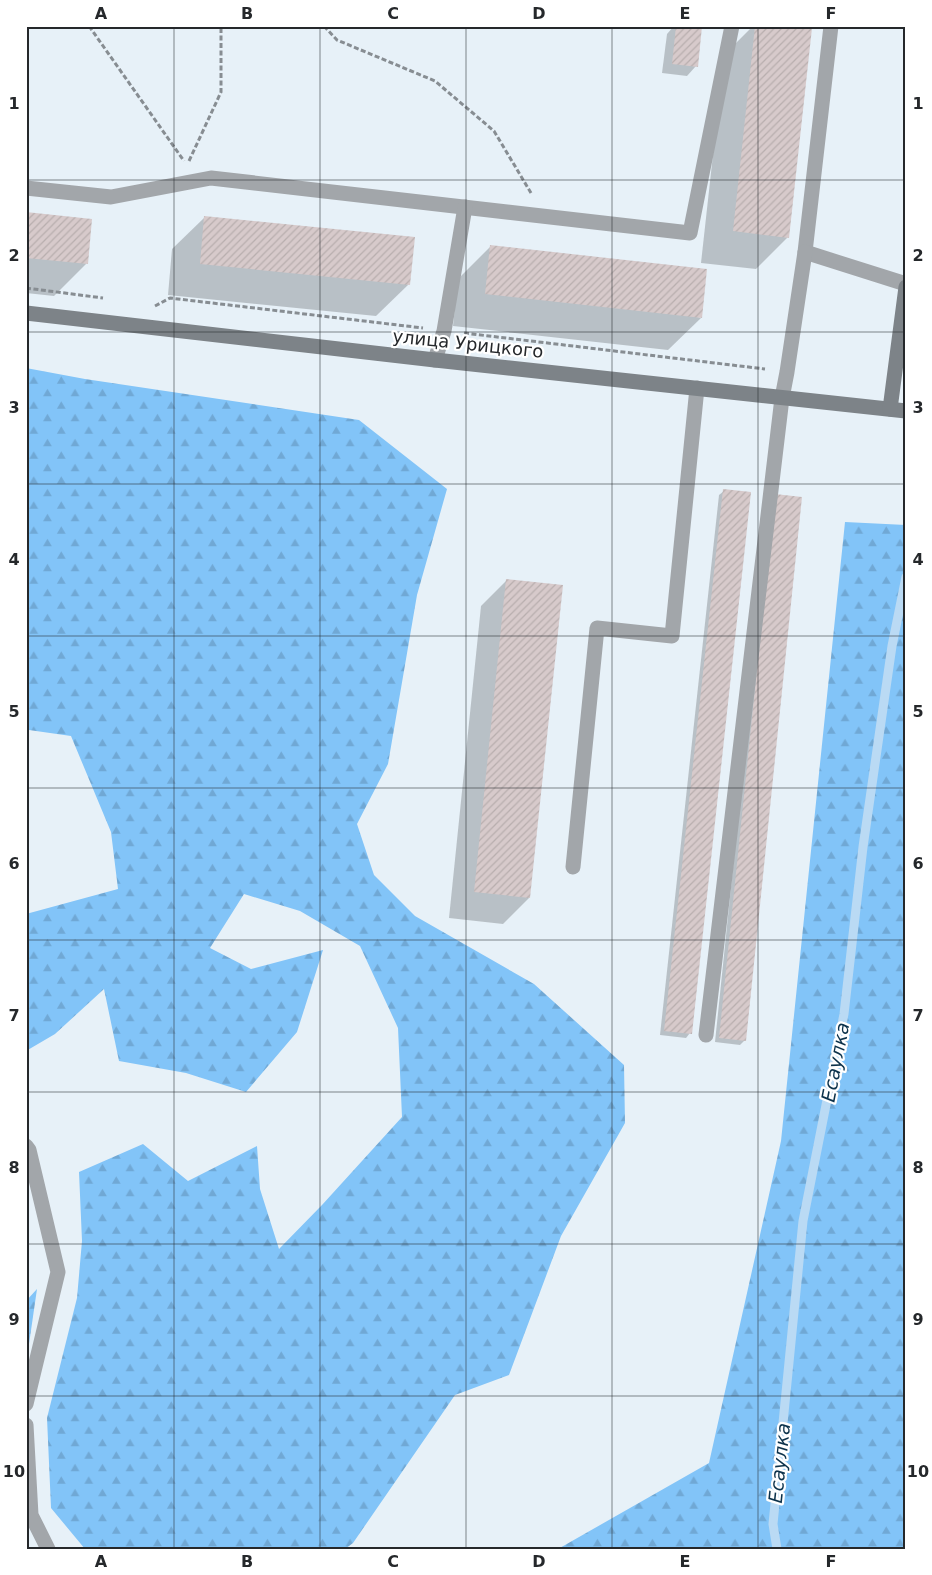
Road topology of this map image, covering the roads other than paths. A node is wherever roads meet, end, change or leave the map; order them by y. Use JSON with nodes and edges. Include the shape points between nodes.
{"nodes":[{"id":1,"x":732,"y":26,"type":"edge"},
{"id":2,"x":831,"y":26,"type":"edge"},
{"id":3,"x":26,"y":188,"type":"edge"},
{"id":4,"x":465,"y":207,"type":"junction"},
{"id":5,"x":805,"y":252,"type":"junction"},
{"id":6,"x":906,"y":286,"type":"edge"},
{"id":7,"x":26,"y":313,"type":"edge"},
{"id":8,"x":435,"y":360,"type":"junction"},
{"id":9,"x":697,"y":388,"type":"junction"},
{"id":10,"x":782,"y":398,"type":"junction"},
{"id":11,"x":890,"y":409,"type":"junction"},
{"id":12,"x":906,"y":411,"type":"edge"},
{"id":13,"x":573,"y":867,"type":"dead end"},
{"id":14,"x":706,"y":1035,"type":"dead end"},
{"id":15,"x":26,"y":1146,"type":"edge"},
{"id":16,"x":26,"y":1404,"type":"edge"},
{"id":17,"x":26,"y":1425,"type":"edge"},
{"id":18,"x":48,"y":1549,"type":"edge"}],
"edges":[{"from":1,"to":4,"type":"lane","via":[[690,233]]},
{"from":2,"to":5,"type":"lane"},
{"from":3,"to":4,"type":"lane","via":[[111,197],[211,178]]},
{"from":4,"to":8,"type":"lane","via":[[444,331]]},
{"from":5,"to":6,"type":"lane"},
{"from":5,"to":10,"type":"lane"},
{"from":6,"to":11,"type":"street"},
{"from":7,"to":8,"type":"street","name":"улица Урицкого"},
{"from":8,"to":9,"type":"street","name":"улица Урицкого"},
{"from":9,"to":10,"type":"street","name":"улица Урицкого"},
{"from":9,"to":13,"type":"lane","via":[[672,636],[597,628]]},
{"from":10,"to":11,"type":"street","name":"улица Урицкого"},
{"from":10,"to":14,"type":"lane"},
{"from":11,"to":12,"type":"street","name":"улица Урицкого"},
{"from":15,"to":16,"type":"lane","via":[[58,1272]]},
{"from":17,"to":18,"type":"lane","via":[[31,1515]]}]}
